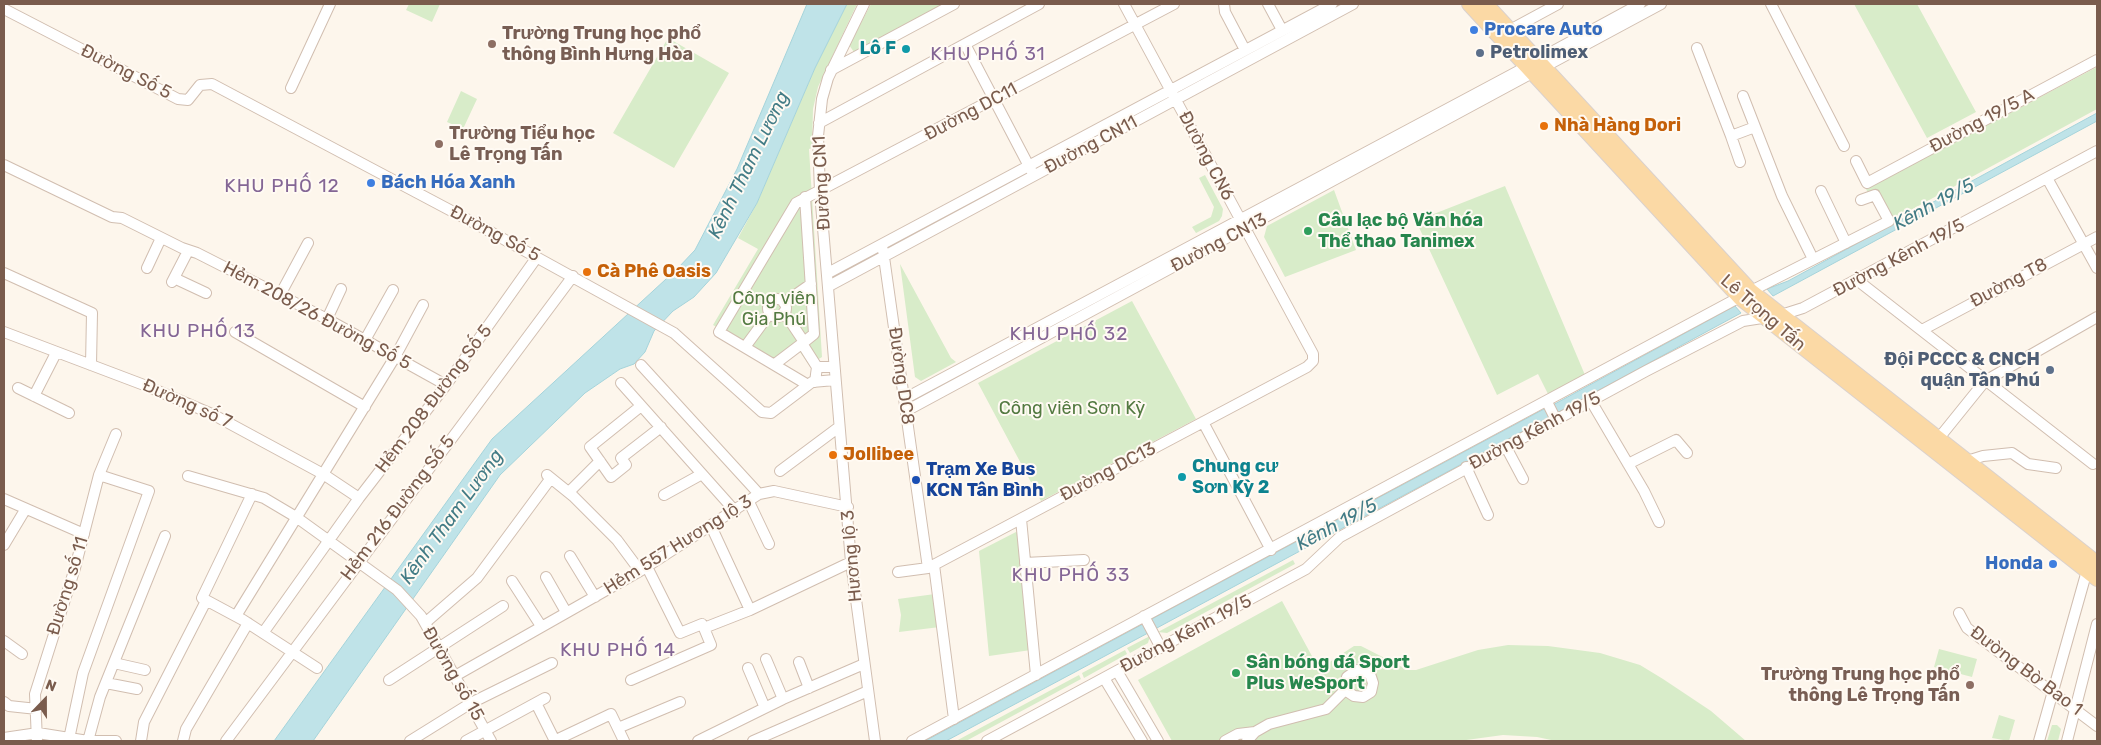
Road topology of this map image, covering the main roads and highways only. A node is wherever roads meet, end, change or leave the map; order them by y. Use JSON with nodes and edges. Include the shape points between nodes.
{"nodes":[{"id":1,"x":1469,"y":4,"type":"edge"},
{"id":2,"x":1486,"y":4,"type":"edge"},
{"id":3,"x":1535,"y":67,"type":"junction"},
{"id":4,"x":1746,"y":295,"type":"junction"},
{"id":5,"x":1935,"y":443,"type":"junction"},
{"id":6,"x":2094,"y":564,"type":"edge"},
{"id":7,"x":2097,"y":579,"type":"edge"}],
"edges":[{"from":1,"to":3,"type":"main road","name":"Lê Trọng Tấn"},
{"from":2,"to":3,"type":"main road","name":"Lê Trọng Tấn","via":[[1510,30]]},
{"from":3,"to":4,"type":"main road","name":"Lê Trọng Tấn"},
{"from":4,"to":5,"type":"main road","name":"Lê Trọng Tấn","via":[[1781,315]]},
{"from":4,"to":5,"type":"main road","name":"Lê Trọng Tấn","via":[[1765,318]]},
{"from":5,"to":6,"type":"main road","name":"Lê Trọng Tấn"},
{"from":5,"to":6,"type":"main road","name":"Lê Trọng Tấn","via":[[1967,460]]},
{"from":6,"to":7,"type":"main road","name":"Lê Trọng Tấn"}]}
